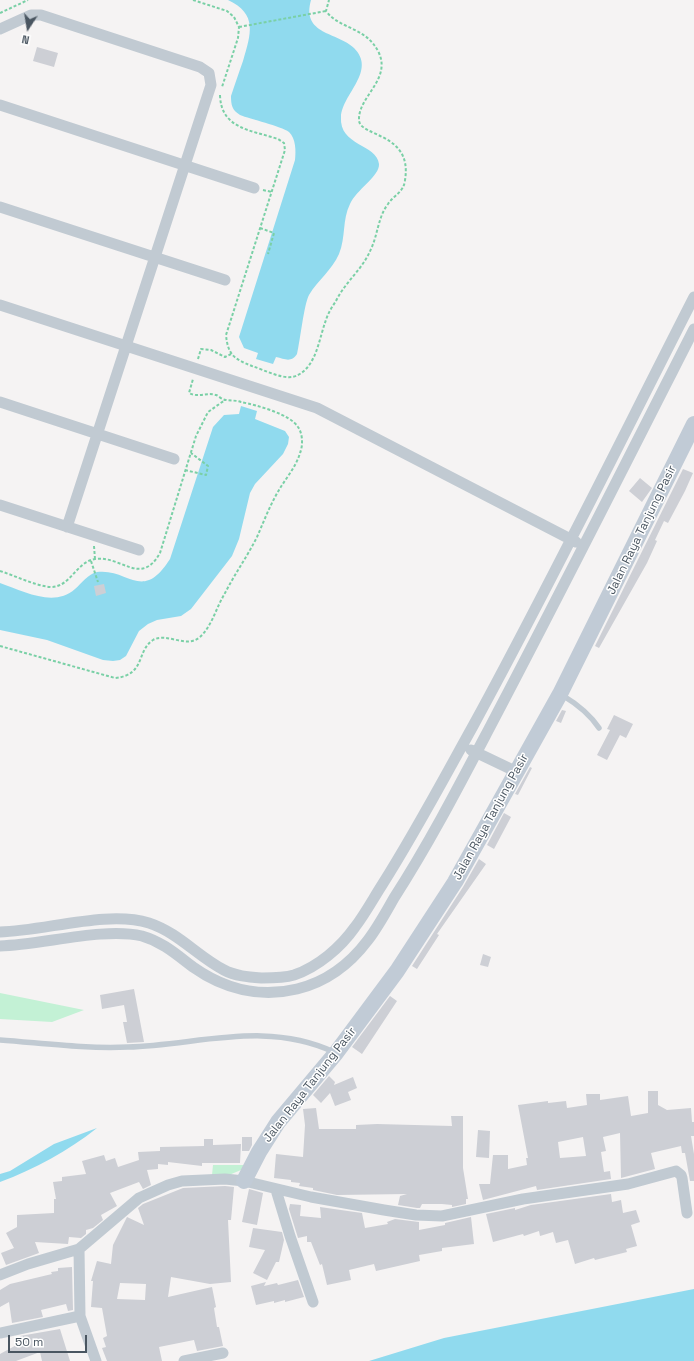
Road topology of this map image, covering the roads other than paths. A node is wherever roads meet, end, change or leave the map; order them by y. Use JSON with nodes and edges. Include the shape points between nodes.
{"nodes":[{"id":1,"x":0,"y":30,"type":"edge"},
{"id":2,"x":0,"y":105,"type":"edge"},
{"id":3,"x":185,"y":165,"type":"junction"},
{"id":4,"x":254,"y":188,"type":"dead end"},
{"id":5,"x":0,"y":207,"type":"edge"},
{"id":6,"x":155,"y":257,"type":"junction"},
{"id":7,"x":225,"y":280,"type":"dead end"},
{"id":8,"x":694,"y":297,"type":"edge"},
{"id":9,"x":0,"y":305,"type":"edge"},
{"id":10,"x":694,"y":329,"type":"edge"},
{"id":11,"x":126,"y":346,"type":"junction"},
{"id":12,"x":0,"y":402,"type":"edge"},
{"id":13,"x":694,"y":424,"type":"edge"},
{"id":14,"x":98,"y":434,"type":"junction"},
{"id":15,"x":174,"y":458,"type":"dead end"},
{"id":16,"x":0,"y":505,"type":"edge"},
{"id":17,"x":67,"y":527,"type":"junction"},
{"id":18,"x":571,"y":539,"type":"junction"},
{"id":19,"x":584,"y":546,"type":"junction"},
{"id":20,"x":139,"y":550,"type":"dead end"},
{"id":21,"x":560,"y":694,"type":"junction"},
{"id":22,"x":599,"y":728,"type":"dead end"},
{"id":23,"x":462,"y":746,"type":"junction"},
{"id":24,"x":476,"y":753,"type":"junction"},
{"id":25,"x":517,"y":772,"type":"junction"},
{"id":26,"x":0,"y":932,"type":"edge"},
{"id":27,"x":0,"y":946,"type":"edge"},
{"id":28,"x":0,"y":1040,"type":"edge"},
{"id":29,"x":336,"y":1053,"type":"junction"},
{"id":30,"x":244,"y":1181,"type":"junction"},
{"id":31,"x":276,"y":1190,"type":"junction"},
{"id":32,"x":687,"y":1213,"type":"dead end"},
{"id":33,"x":79,"y":1249,"type":"junction"},
{"id":34,"x":0,"y":1275,"type":"edge"},
{"id":35,"x":313,"y":1302,"type":"dead end"},
{"id":36,"x":80,"y":1316,"type":"junction"},
{"id":37,"x":0,"y":1334,"type":"edge"},
{"id":38,"x":223,"y":1353,"type":"dead end"},
{"id":39,"x":96,"y":1361,"type":"edge"},
{"id":40,"x":184,"y":1361,"type":"edge"}],
"edges":[{"from":1,"to":3,"type":"street","via":[[41,14],[200,67],[209,73],[211,85]]},
{"from":2,"to":3,"type":"street"},
{"from":3,"to":4,"type":"street"},
{"from":3,"to":6,"type":"street"},
{"from":5,"to":6,"type":"street"},
{"from":6,"to":7,"type":"street"},
{"from":6,"to":11,"type":"street"},
{"from":8,"to":18,"type":"street"},
{"from":9,"to":11,"type":"street"},
{"from":10,"to":19,"type":"street"},
{"from":11,"to":14,"type":"street"},
{"from":11,"to":18,"type":"street","via":[[317,408]]},
{"from":12,"to":14,"type":"street"},
{"from":13,"to":21,"type":"street","name":"Jalan Raya Tanjung Pasir"},
{"from":14,"to":15,"type":"street"},
{"from":14,"to":17,"type":"street"},
{"from":16,"to":17,"type":"street"},
{"from":17,"to":20,"type":"street"},
{"from":18,"to":19,"type":"street"},
{"from":18,"to":23,"type":"street"},
{"from":19,"to":24,"type":"street"},
{"from":21,"to":22,"type":"lane","via":[[583,709]]},
{"from":21,"to":25,"type":"street","name":"Jalan Raya Tanjung Pasir"},
{"from":23,"to":24,"type":"street"},
{"from":23,"to":26,"type":"street","via":[[412,837],[354,929],[334,950],[294,975],[272,978],[246,977],[225,971],[173,933],[147,922],[116,920]]},
{"from":24,"to":25,"type":"street"},
{"from":24,"to":27,"type":"street","via":[[427,846],[368,940],[347,963],[323,980],[297,989],[272,993],[244,991],[219,984],[166,946],[143,937],[122,934],[95,935],[24,946]]},
{"from":25,"to":29,"type":"street","name":"Jalan Raya Tanjung Pasir","via":[[444,899],[397,971]]},
{"from":28,"to":29,"type":"lane","via":[[128,1047],[237,1035],[316,1043]]},
{"from":29,"to":30,"type":"street","name":"Jalan Raya Tanjung Pasir","via":[[278,1122]]},
{"from":30,"to":31,"type":"street"},
{"from":30,"to":33,"type":"street","via":[[210,1178],[168,1185],[139,1198]]},
{"from":31,"to":32,"type":"street","via":[[416,1215],[442,1216],[542,1196],[628,1184],[676,1172],[682,1175]]},
{"from":31,"to":35,"type":"street"},
{"from":33,"to":34,"type":"street"},
{"from":33,"to":36,"type":"street"},
{"from":36,"to":37,"type":"street"},
{"from":36,"to":39,"type":"street"},
{"from":38,"to":40,"type":"street"}]}
